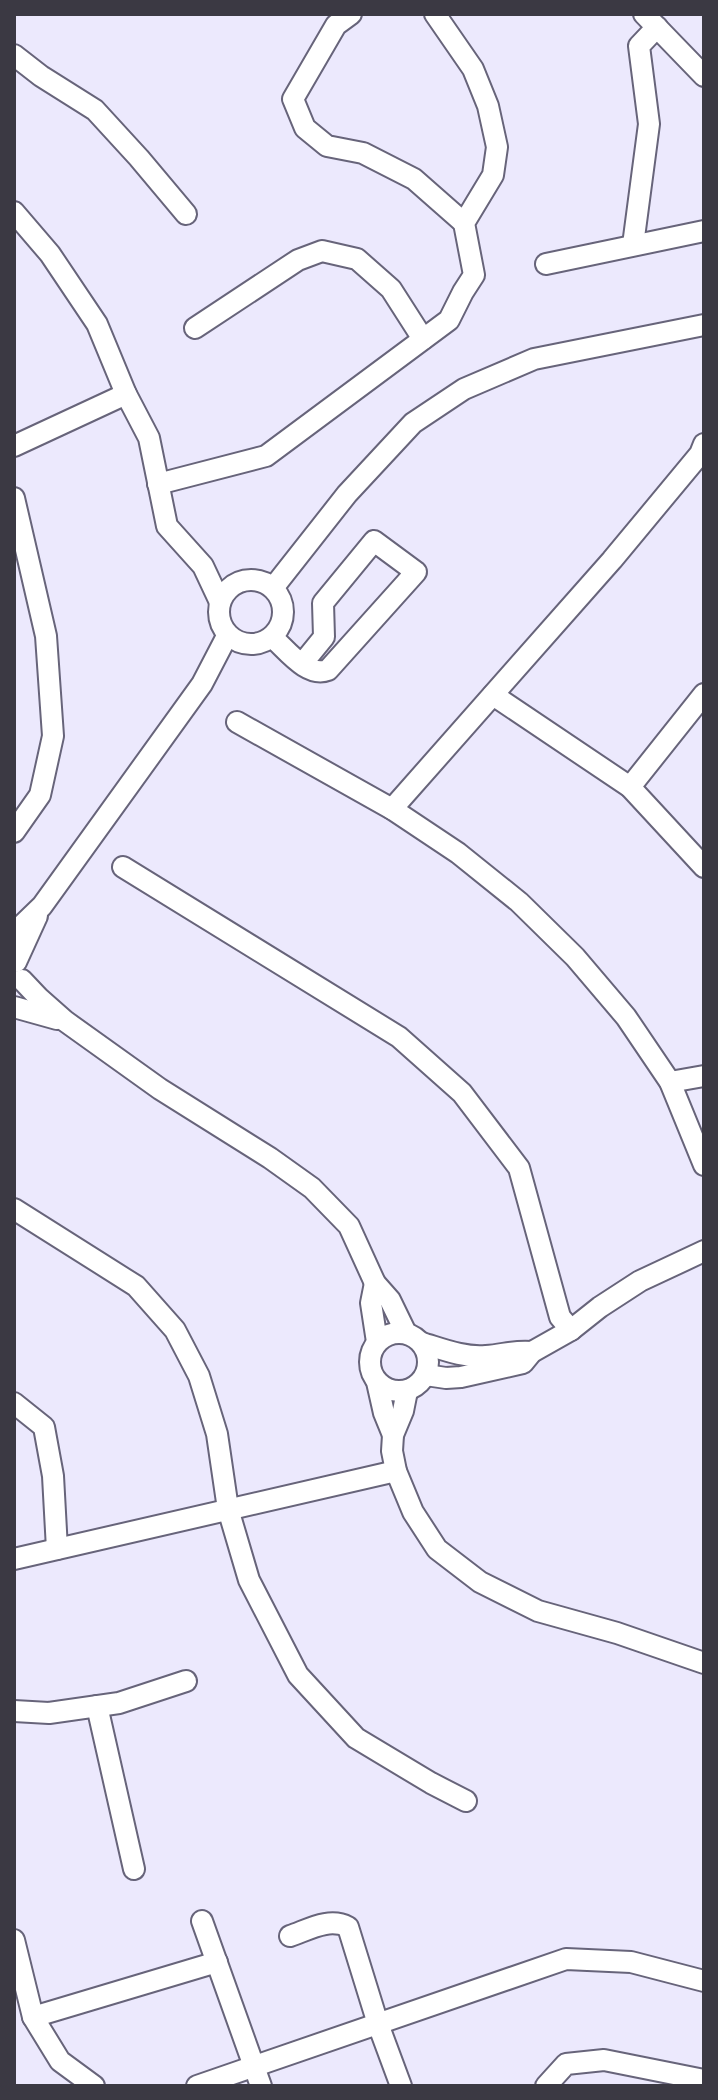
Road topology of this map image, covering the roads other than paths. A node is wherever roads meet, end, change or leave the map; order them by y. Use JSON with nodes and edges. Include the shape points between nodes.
{"nodes":[{"id":1,"x":351,"y":14,"type":"edge"},
{"id":2,"x":435,"y":14,"type":"edge"},
{"id":3,"x":651,"y":20,"type":"edge"},
{"id":4,"x":14,"y":55,"type":"edge"},
{"id":5,"x":704,"y":76,"type":"edge"},
{"id":6,"x":14,"y":212,"type":"edge"},
{"id":7,"x":186,"y":214,"type":"dead end"},
{"id":8,"x":464,"y":223,"type":"junction"},
{"id":9,"x":704,"y":231,"type":"edge"},
{"id":10,"x":633,"y":245,"type":"junction"},
{"id":11,"x":546,"y":264,"type":"dead end"},
{"id":12,"x":195,"y":328,"type":"dead end"},
{"id":13,"x":703,"y":330,"type":"edge"},
{"id":14,"x":423,"y":339,"type":"junction"},
{"id":15,"x":126,"y":394,"type":"junction"},
{"id":16,"x":704,"y":444,"type":"edge"},
{"id":17,"x":14,"y":446,"type":"edge"},
{"id":18,"x":158,"y":484,"type":"junction"},
{"id":19,"x":14,"y":498,"type":"edge"},
{"id":20,"x":203,"y":566,"type":"junction"},
{"id":21,"x":241,"y":581,"type":"junction"},
{"id":22,"x":273,"y":588,"type":"junction"},
{"id":23,"x":219,"y":600,"type":"junction"},
{"id":24,"x":227,"y":636,"type":"junction"},
{"id":25,"x":272,"y":637,"type":"junction"},
{"id":26,"x":251,"y":645,"type":"junction"},
{"id":27,"x":302,"y":664,"type":"junction"},
{"id":28,"x":202,"y":684,"type":"junction"},
{"id":29,"x":704,"y":694,"type":"edge"},
{"id":30,"x":493,"y":695,"type":"junction"},
{"id":31,"x":237,"y":722,"type":"dead end"},
{"id":32,"x":630,"y":787,"type":"junction"},
{"id":33,"x":392,"y":809,"type":"junction"},
{"id":34,"x":14,"y":832,"type":"edge"},
{"id":35,"x":123,"y":867,"type":"dead end"},
{"id":36,"x":704,"y":867,"type":"edge"},
{"id":37,"x":42,"y":906,"type":"junction"},
{"id":38,"x":14,"y":933,"type":"edge"},
{"id":39,"x":16,"y":975,"type":"edge"},
{"id":40,"x":14,"y":1007,"type":"edge"},
{"id":41,"x":65,"y":1021,"type":"junction"},
{"id":42,"x":704,"y":1076,"type":"edge"},
{"id":43,"x":670,"y":1082,"type":"junction"},
{"id":44,"x":704,"y":1165,"type":"edge"},
{"id":45,"x":14,"y":1209,"type":"edge"},
{"id":46,"x":704,"y":1251,"type":"edge"},
{"id":47,"x":375,"y":1283,"type":"junction"},
{"id":48,"x":571,"y":1330,"type":"junction"},
{"id":49,"x":414,"y":1338,"type":"junction"},
{"id":50,"x":377,"y":1342,"type":"junction"},
{"id":51,"x":532,"y":1352,"type":"junction"},
{"id":52,"x":426,"y":1375,"type":"junction"},
{"id":53,"x":377,"y":1382,"type":"junction"},
{"id":54,"x":407,"y":1391,"type":"junction"},
{"id":55,"x":14,"y":1403,"type":"edge"},
{"id":56,"x":393,"y":1435,"type":"junction"},
{"id":57,"x":396,"y":1471,"type":"junction"},
{"id":58,"x":228,"y":1509,"type":"junction"},
{"id":59,"x":57,"y":1549,"type":"junction"},
{"id":60,"x":14,"y":1559,"type":"edge"},
{"id":61,"x":704,"y":1663,"type":"edge"},
{"id":62,"x":186,"y":1681,"type":"dead end"},
{"id":63,"x":97,"y":1706,"type":"junction"},
{"id":64,"x":14,"y":1711,"type":"edge"},
{"id":65,"x":466,"y":1801,"type":"dead end"},
{"id":66,"x":134,"y":1869,"type":"dead end"},
{"id":67,"x":202,"y":1921,"type":"dead end"},
{"id":68,"x":290,"y":1936,"type":"dead end"},
{"id":69,"x":14,"y":1940,"type":"edge"},
{"id":70,"x":217,"y":1962,"type":"junction"},
{"id":71,"x":704,"y":1981,"type":"edge"},
{"id":72,"x":33,"y":2017,"type":"junction"},
{"id":73,"x":378,"y":2024,"type":"junction"},
{"id":74,"x":254,"y":2065,"type":"junction"},
{"id":75,"x":704,"y":2080,"type":"edge"},
{"id":76,"x":94,"y":2086,"type":"edge"},
{"id":77,"x":197,"y":2086,"type":"edge"},
{"id":78,"x":261,"y":2086,"type":"edge"},
{"id":79,"x":401,"y":2086,"type":"edge"},
{"id":80,"x":546,"y":2086,"type":"edge"}],
"edges":[{"from":1,"to":8,"type":"street","via":[[336,25],[293,99],[305,128],[327,146],[363,153],[414,179]]},
{"from":2,"to":8,"type":"street","via":[[473,69],[497,147],[493,175]]},
{"from":3,"to":5,"type":"street"},
{"from":3,"to":10,"type":"street","via":[[639,46],[649,124]]},
{"from":4,"to":7,"type":"street","via":[[95,110]]},
{"from":6,"to":15,"type":"street","via":[[97,324]]},
{"from":8,"to":14,"type":"street","via":[[474,275],[449,320]]},
{"from":9,"to":10,"type":"street"},
{"from":10,"to":11,"type":"street"},
{"from":12,"to":14,"type":"street","via":[[298,260],[322,251],[357,259],[391,289]]},
{"from":13,"to":22,"type":"street","via":[[534,359],[464,389],[413,423],[347,494]]},
{"from":14,"to":18,"type":"street","via":[[266,456]]},
{"from":15,"to":17,"type":"street"},
{"from":15,"to":18,"type":"street","via":[[149,438]]},
{"from":16,"to":30,"type":"street","via":[[612,560]]},
{"from":18,"to":20,"type":"street","via":[[167,526]]},
{"from":19,"to":34,"type":"street","via":[[46,636],[53,736],[40,795]]},
{"from":20,"to":21,"type":"street"},
{"from":20,"to":23,"type":"street"},
{"from":21,"to":22,"type":"street"},
{"from":21,"to":23,"type":"street"},
{"from":22,"to":25,"type":"street","via":[[283,618]]},
{"from":23,"to":24,"type":"street","via":[[220,624]]},
{"from":24,"to":26,"type":"street"},
{"from":24,"to":28,"type":"street"},
{"from":25,"to":26,"type":"street"},
{"from":25,"to":27,"type":"street"},
{"from":26,"to":28,"type":"street"},
{"from":27,"to":27,"type":"street","via":[[317,673],[328,670],[416,572],[374,541],[323,603],[324,637]]},
{"from":28,"to":37,"type":"street"},
{"from":29,"to":32,"type":"street"},
{"from":30,"to":32,"type":"street"},
{"from":30,"to":33,"type":"street"},
{"from":31,"to":33,"type":"street"},
{"from":32,"to":36,"type":"street"},
{"from":33,"to":43,"type":"street","via":[[519,902],[626,1017]]},
{"from":35,"to":48,"type":"street","via":[[399,1037],[462,1093],[519,1168],[560,1317]]},
{"from":37,"to":38,"type":"street"},
{"from":37,"to":39,"type":"street"},
{"from":39,"to":41,"type":"street"},
{"from":40,"to":41,"type":"street"},
{"from":41,"to":47,"type":"street","via":[[312,1188],[349,1226]]},
{"from":42,"to":43,"type":"street"},
{"from":43,"to":44,"type":"street"},
{"from":45,"to":58,"type":"street","via":[[136,1286],[175,1330],[199,1376],[217,1434]]},
{"from":46,"to":48,"type":"street","via":[[640,1281]]},
{"from":47,"to":49,"type":"street"},
{"from":47,"to":50,"type":"street","via":[[371,1303]]},
{"from":48,"to":51,"type":"street"},
{"from":49,"to":50,"type":"street","via":[[390,1334]]},
{"from":49,"to":51,"type":"street","via":[[467,1355]]},
{"from":49,"to":52,"type":"street","via":[[427,1353]]},
{"from":50,"to":53,"type":"street","via":[[369,1362]]},
{"from":51,"to":52,"type":"street","via":[[523,1363],[461,1377]]},
{"from":52,"to":54,"type":"street"},
{"from":53,"to":54,"type":"street","via":[[385,1389]]},
{"from":53,"to":56,"type":"street"},
{"from":54,"to":56,"type":"street"},
{"from":55,"to":59,"type":"street","via":[[44,1427]]},
{"from":56,"to":57,"type":"street"},
{"from":57,"to":58,"type":"street"},
{"from":57,"to":61,"type":"street","via":[[413,1512],[437,1549],[480,1582],[538,1611]]},
{"from":58,"to":59,"type":"street"},
{"from":58,"to":65,"type":"street","via":[[249,1580],[298,1675],[356,1738]]},
{"from":59,"to":60,"type":"street"},
{"from":62,"to":63,"type":"street"},
{"from":63,"to":64,"type":"street","via":[[49,1713]]},
{"from":63,"to":66,"type":"street"},
{"from":67,"to":70,"type":"street"},
{"from":68,"to":73,"type":"street","via":[[335,1922],[348,1927]]},
{"from":69,"to":72,"type":"street"},
{"from":70,"to":72,"type":"street"},
{"from":70,"to":74,"type":"street"},
{"from":71,"to":73,"type":"street","via":[[631,1962],[566,1959]]},
{"from":72,"to":76,"type":"street","via":[[60,2061]]},
{"from":73,"to":74,"type":"street"},
{"from":73,"to":79,"type":"street"},
{"from":74,"to":77,"type":"street"},
{"from":74,"to":78,"type":"street"},
{"from":75,"to":80,"type":"street","via":[[604,2060],[566,2064]]}]}
